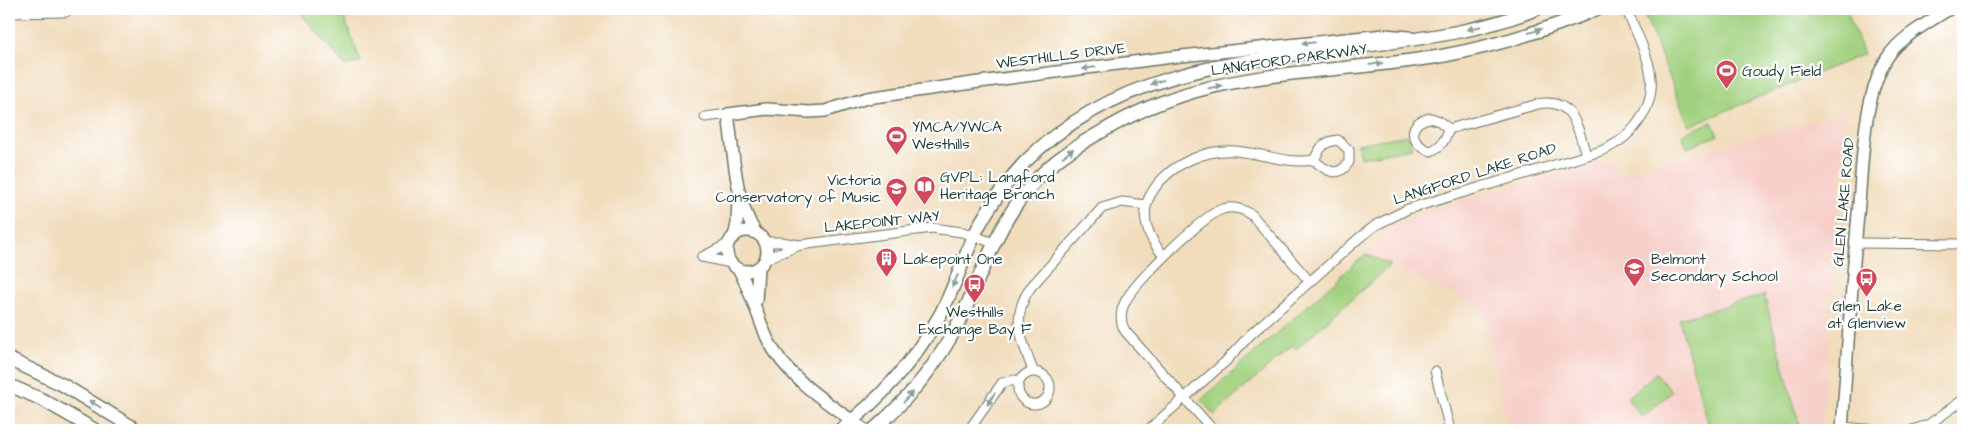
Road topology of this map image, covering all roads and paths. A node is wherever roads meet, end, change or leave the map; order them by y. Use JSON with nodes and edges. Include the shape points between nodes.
{"nodes":[{"id":1,"x":1538,"y":9,"type":"edge"},
{"id":2,"x":1597,"y":9,"type":"edge"},
{"id":3,"x":1626,"y":9,"type":"edge"},
{"id":4,"x":1949,"y":9,"type":"edge"},
{"id":5,"x":66,"y":12,"type":"dead end"},
{"id":6,"x":9,"y":13,"type":"edge"},
{"id":7,"x":1422,"y":38,"type":"junction"},
{"id":8,"x":728,"y":114,"type":"junction"},
{"id":9,"x":705,"y":117,"type":"dead end"},
{"id":10,"x":1449,"y":129,"type":"dead end"},
{"id":11,"x":1586,"y":155,"type":"junction"},
{"id":12,"x":1314,"y":160,"type":"dead end"},
{"id":13,"x":738,"y":190,"type":"junction"},
{"id":14,"x":1146,"y":205,"type":"junction"},
{"id":15,"x":975,"y":237,"type":"junction"},
{"id":16,"x":760,"y":238,"type":"junction"},
{"id":17,"x":731,"y":240,"type":"junction"},
{"id":18,"x":994,"y":243,"type":"junction"},
{"id":19,"x":1856,"y":243,"type":"junction"},
{"id":20,"x":1963,"y":244,"type":"edge"},
{"id":21,"x":800,"y":245,"type":"junction"},
{"id":22,"x":1164,"y":256,"type":"junction"},
{"id":23,"x":761,"y":264,"type":"junction"},
{"id":24,"x":735,"y":266,"type":"junction"},
{"id":25,"x":1310,"y":282,"type":"junction"},
{"id":26,"x":756,"y":306,"type":"junction"},
{"id":27,"x":9,"y":359,"type":"edge"},
{"id":28,"x":1033,"y":371,"type":"junction"},
{"id":29,"x":1435,"y":371,"type":"dead end"},
{"id":30,"x":1019,"y":381,"type":"junction"},
{"id":31,"x":9,"y":385,"type":"edge"},
{"id":32,"x":1184,"y":398,"type":"junction"},
{"id":33,"x":1963,"y":400,"type":"edge"},
{"id":34,"x":853,"y":420,"type":"junction"},
{"id":35,"x":1447,"y":429,"type":"edge"},
{"id":36,"x":1842,"y":429,"type":"edge"},
{"id":37,"x":94,"y":430,"type":"edge"},
{"id":38,"x":137,"y":430,"type":"edge"},
{"id":39,"x":840,"y":430,"type":"edge"},
{"id":40,"x":868,"y":430,"type":"edge"},
{"id":41,"x":873,"y":430,"type":"edge"},
{"id":42,"x":969,"y":430,"type":"edge"},
{"id":43,"x":1148,"y":430,"type":"edge"},
{"id":44,"x":1213,"y":430,"type":"edge"},
{"id":45,"x":1876,"y":430,"type":"edge"},
{"id":46,"x":1912,"y":430,"type":"edge"}],
"edges":[{"from":1,"to":7,"type":"main road","name":"LANGFORD PARKWAY","one_way":true,"via":[[1464,31]]},
{"from":18,"to":2,"type":"main road","name":"LANGFORD PARKWAY","one_way":true,"via":[[1020,198],[1050,167],[1083,142],[1164,101],[1197,90],[1249,80],[1442,56],[1496,44]]},
{"from":3,"to":11,"type":"street","name":"LANGFORD LAKE ROAD","via":[[1649,66],[1649,98],[1641,120],[1623,140]]},
{"from":4,"to":19,"type":"street","name":"GLEN LAKE ROAD","via":[[1896,47],[1877,81],[1866,130]]},
{"from":5,"to":6,"type":"street"},
{"from":7,"to":8,"type":"street","name":"WESTHILLS DRIVE","one_way":true,"via":[[1384,35],[1172,58],[867,98],[825,111],[767,110]]},
{"from":7,"to":15,"type":"main road","name":"LANGFORD PARKWAY","one_way":true,"via":[[1230,63],[1152,84],[1113,100],[1058,134],[1024,163],[1004,187]]},
{"from":8,"to":9,"type":"street","name":"WESTHILLS DRIVE"},
{"from":8,"to":13,"type":"street"},
{"from":10,"to":11,"type":"street","via":[[1551,103],[1563,107],[1572,116]]},
{"from":11,"to":25,"type":"street","name":"LANGFORD LAKE ROAD","via":[[1400,212],[1359,238]]},
{"from":12,"to":14,"type":"street","via":[[1282,160],[1233,150],[1209,153],[1185,162],[1165,177]]},
{"from":13,"to":16,"type":"street","via":[[750,224]]},
{"from":13,"to":17,"type":"street","via":[[737,224]]},
{"from":14,"to":22,"type":"street","via":[[1150,237]]},
{"from":14,"to":28,"type":"street","via":[[1122,202],[1102,208],[1030,288],[1022,303],[1018,327]]},
{"from":15,"to":18,"type":"street","name":"LAKEPOINT WAY"},
{"from":15,"to":21,"type":"street","name":"LAKEPOINT WAY","via":[[932,228]]},
{"from":15,"to":34,"type":"main road","name":"LANGFORD PARKWAY","one_way":true,"via":[[941,313],[921,345],[894,381]]},
{"from":16,"to":17,"type":"street","via":[[744,232]]},
{"from":16,"to":21,"type":"street","name":"LAKEPOINT WAY"},
{"from":16,"to":23,"type":"street","via":[[767,247]]},
{"from":17,"to":24,"type":"street","via":[[727,254]]},
{"from":17,"to":24,"type":"street","via":[[702,257]]},
{"from":41,"to":18,"type":"main road","name":"LANGFORD PARKWAY","one_way":true,"via":[[898,408],[942,352],[961,319]]},
{"from":19,"to":20,"type":"street"},
{"from":19,"to":36,"type":"street","name":"GLEN LAKE ROAD"},
{"from":21,"to":23,"type":"street","name":"LAKEPOINT WAY"},
{"from":22,"to":25,"type":"street","via":[[1211,214],[1224,208],[1236,208],[1252,215]]},
{"from":22,"to":32,"type":"street","via":[[1126,299],[1121,320],[1129,337]]},
{"from":23,"to":24,"type":"street","via":[[748,271]]},
{"from":23,"to":26,"type":"street"},
{"from":24,"to":26,"type":"street"},
{"from":25,"to":32,"type":"street","name":"LANGFORD LAKE ROAD"},
{"from":26,"to":34,"type":"street","via":[[768,339],[794,375]]},
{"from":38,"to":27,"type":"main road","one_way":true,"via":[[63,385]]},
{"from":28,"to":30,"type":"street"},
{"from":28,"to":30,"type":"street","via":[[1044,375],[1050,386],[1041,402],[1034,404],[1022,400]]},
{"from":29,"to":35,"type":"street"},
{"from":30,"to":42,"type":"street","one_way":true,"via":[[1002,383]]},
{"from":31,"to":37,"type":"main road"},
{"from":32,"to":43,"type":"street","name":"LANGFORD LAKE ROAD"},
{"from":32,"to":44,"type":"street"},
{"from":33,"to":46,"type":"street","via":[[1928,425]]},
{"from":34,"to":39,"type":"main road","name":"LANGFORD PARKWAY"},
{"from":34,"to":40,"type":"street"},
{"from":36,"to":45,"type":"street"}]}
